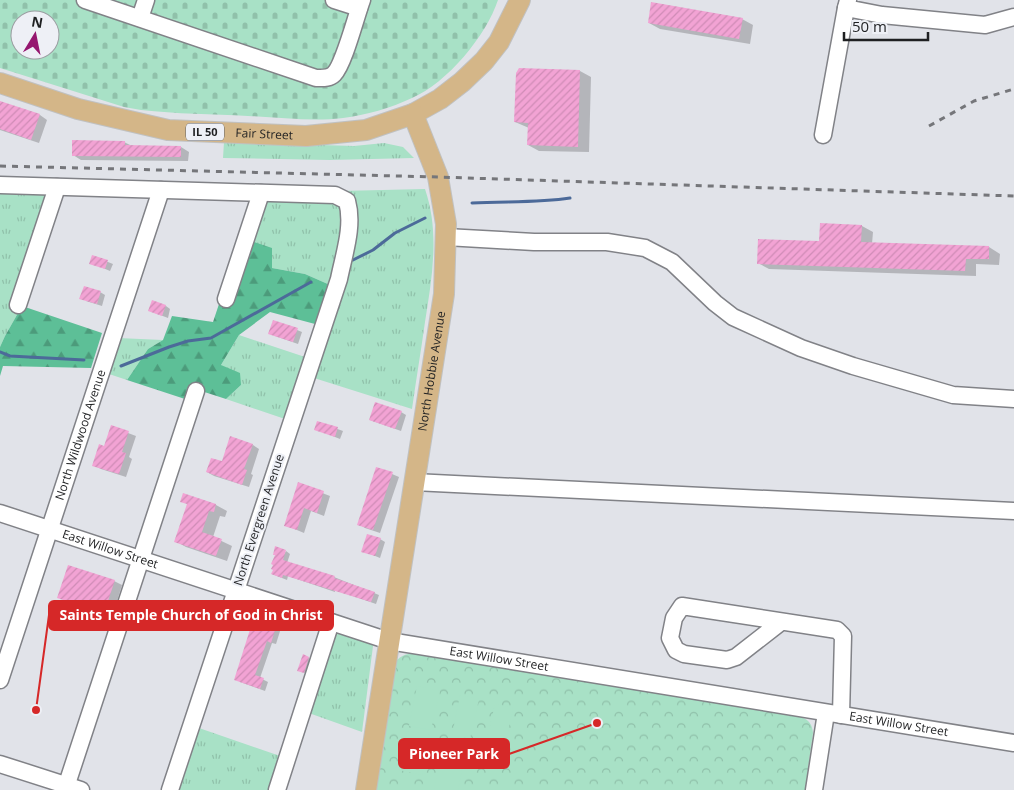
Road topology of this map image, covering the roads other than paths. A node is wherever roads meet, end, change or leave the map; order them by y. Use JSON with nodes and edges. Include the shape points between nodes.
{"nodes":[{"id":1,"x":85,"y":0,"type":"edge"},
{"id":2,"x":146,"y":0,"type":"edge"},
{"id":3,"x":334,"y":0,"type":"edge"},
{"id":4,"x":520,"y":0,"type":"edge"},
{"id":5,"x":360,"y":4,"type":"edge"},
{"id":6,"x":847,"y":4,"type":"edge"},
{"id":7,"x":1014,"y":17,"type":"edge"},
{"id":8,"x":140,"y":18,"type":"junction"},
{"id":9,"x":0,"y":83,"type":"edge"},
{"id":10,"x":413,"y":114,"type":"junction"},
{"id":11,"x":823,"y":135,"type":"dead end"},
{"id":12,"x":0,"y":185,"type":"edge"},
{"id":13,"x":57,"y":187,"type":"junction"},
{"id":14,"x":161,"y":190,"type":"junction"},
{"id":15,"x":261,"y":193,"type":"junction"},
{"id":16,"x":446,"y":237,"type":"junction"},
{"id":17,"x":226,"y":299,"type":"dead end"},
{"id":18,"x":18,"y":304,"type":"dead end"},
{"id":19,"x":196,"y":391,"type":"dead end"},
{"id":20,"x":1014,"y":399,"type":"edge"},
{"id":21,"x":414,"y":482,"type":"junction"},
{"id":22,"x":1014,"y":511,"type":"edge"},
{"id":23,"x":0,"y":513,"type":"edge"},
{"id":24,"x":50,"y":529,"type":"junction"},
{"id":25,"x":141,"y":559,"type":"junction"},
{"id":26,"x":236,"y":590,"type":"junction"},
{"id":27,"x":331,"y":622,"type":"junction"},
{"id":28,"x":781,"y":622,"type":"junction"},
{"id":29,"x":389,"y":641,"type":"junction"},
{"id":30,"x":0,"y":680,"type":"edge"},
{"id":31,"x":833,"y":714,"type":"junction"},
{"id":32,"x":1014,"y":743,"type":"edge"},
{"id":33,"x":0,"y":764,"type":"edge"},
{"id":34,"x":71,"y":788,"type":"edge"},
{"id":35,"x":170,"y":790,"type":"edge"},
{"id":36,"x":277,"y":790,"type":"edge"},
{"id":37,"x":366,"y":790,"type":"edge"},
{"id":38,"x":814,"y":790,"type":"edge"}],
"edges":[{"from":1,"to":8,"type":"street"},
{"from":2,"to":8,"type":"street"},
{"from":3,"to":5,"type":"street"},
{"from":4,"to":10,"type":"main road","number":"IL 50","via":[[500,42],[484,61],[440,99]]},
{"from":5,"to":8,"type":"street","via":[[340,65],[334,75],[326,78],[316,78]]},
{"from":6,"to":7,"type":"street","via":[[882,15],[985,26]]},
{"from":6,"to":11,"type":"street"},
{"from":9,"to":10,"type":"main road","name":"Fair Street","number":"IL 50","via":[[78,109],[168,130],[306,136],[366,130]]},
{"from":10,"to":16,"type":"main road","name":"North Hobbie Avenue","via":[[438,177]]},
{"from":12,"to":13,"type":"street","name":"North Evergreen Avenue"},
{"from":13,"to":14,"type":"street","name":"North Evergreen Avenue"},
{"from":13,"to":18,"type":"street"},
{"from":14,"to":15,"type":"street","name":"North Evergreen Avenue"},
{"from":14,"to":24,"type":"street","name":"North Wildwood Avenue"},
{"from":15,"to":17,"type":"street"},
{"from":15,"to":26,"type":"street","name":"North Evergreen Avenue","via":[[335,196],[346,201],[350,213],[339,279]]},
{"from":16,"to":20,"type":"street","via":[[607,242],[645,248],[672,262],[732,317],[801,348],[953,395]]},
{"from":16,"to":21,"type":"main road","name":"North Hobbie Avenue","via":[[444,294]]},
{"from":19,"to":25,"type":"street"},
{"from":21,"to":22,"type":"street"},
{"from":21,"to":29,"type":"main road","name":"North Hobbie Avenue"},
{"from":23,"to":24,"type":"street","name":"East Willow Street"},
{"from":24,"to":25,"type":"street","name":"East Willow Street"},
{"from":24,"to":30,"type":"street","name":"North Wildwood Avenue"},
{"from":25,"to":26,"type":"street","name":"East Willow Street"},
{"from":25,"to":34,"type":"street"},
{"from":26,"to":27,"type":"street","name":"East Willow Street"},
{"from":26,"to":35,"type":"street","name":"North Evergreen Avenue"},
{"from":27,"to":29,"type":"street","name":"East Willow Street"},
{"from":27,"to":36,"type":"street"},
{"from":28,"to":28,"type":"street","via":[[682,606],[674,618],[670,638],[676,650],[684,654],[727,660],[736,657]]},
{"from":28,"to":31,"type":"street","via":[[838,630],[844,636]]},
{"from":29,"to":31,"type":"street","name":"East Willow Street"},
{"from":29,"to":37,"type":"main road","name":"North Hobbie Avenue"},
{"from":31,"to":32,"type":"street","name":"East Willow Street"},
{"from":31,"to":38,"type":"street"},
{"from":33,"to":34,"type":"street"}]}
